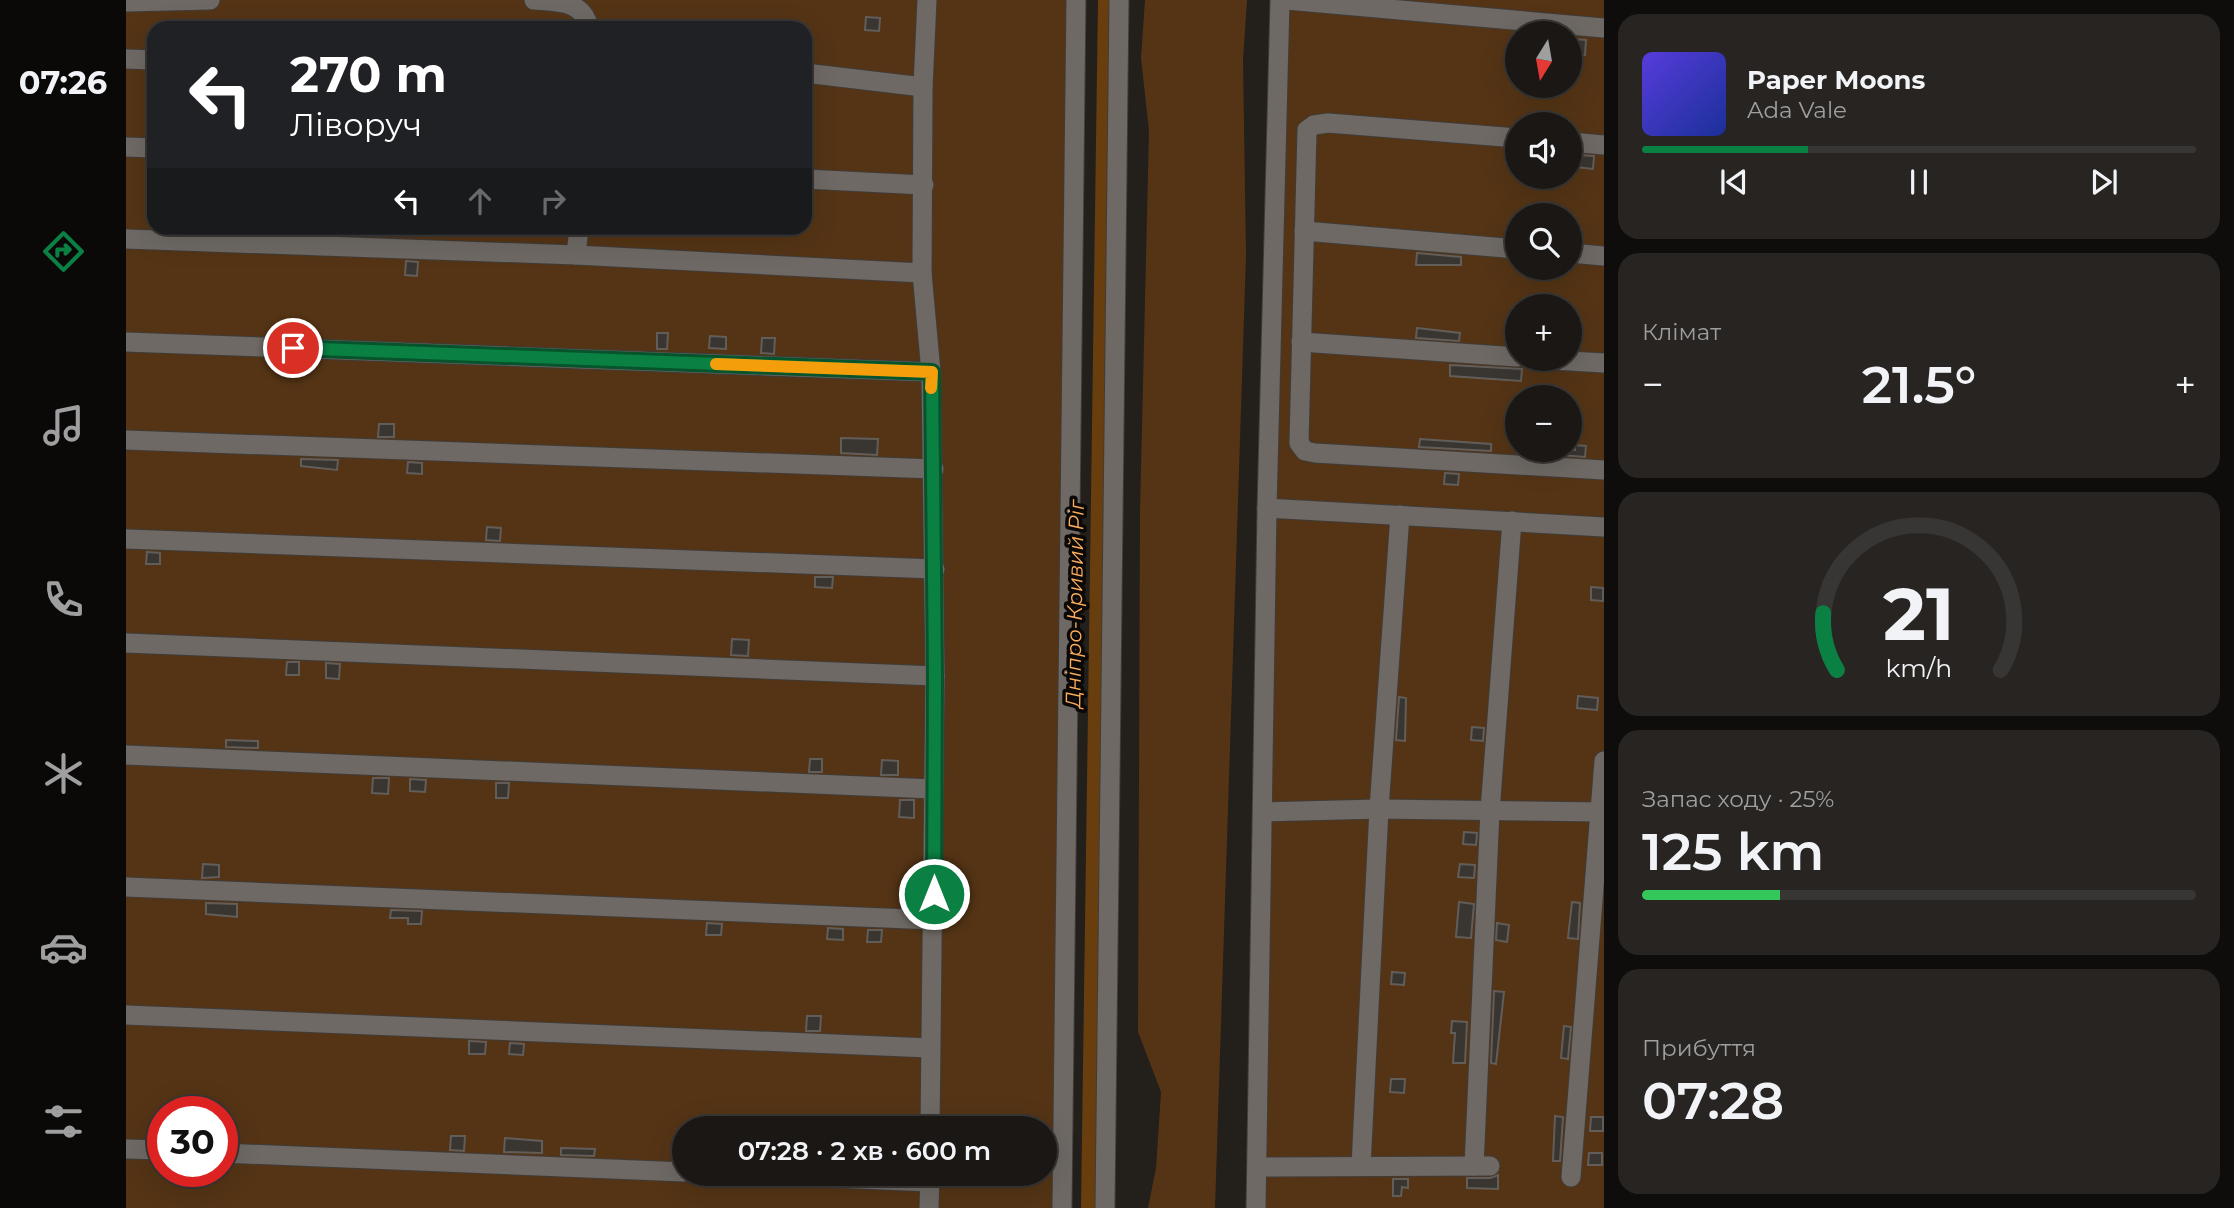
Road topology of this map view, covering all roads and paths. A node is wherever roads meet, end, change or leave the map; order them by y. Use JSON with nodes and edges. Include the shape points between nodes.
{"nodes":[{"id":1,"x":210,"y":0,"type":"edge"},
{"id":2,"x":534,"y":0,"type":"edge"},
{"id":3,"x":593,"y":0,"type":"edge"},
{"id":4,"x":927,"y":0,"type":"edge"},
{"id":5,"x":1076,"y":0,"type":"edge"},
{"id":6,"x":1119,"y":0,"type":"edge"},
{"id":7,"x":1280,"y":0,"type":"edge"},
{"id":8,"x":1287,"y":0,"type":"edge"},
{"id":9,"x":126,"y":2,"type":"edge"},
{"id":10,"x":586,"y":21,"type":"edge"},
{"id":11,"x":590,"y":21,"type":"edge"},
{"id":12,"x":1604,"y":29,"type":"edge"},
{"id":13,"x":126,"y":59,"type":"edge"},
{"id":14,"x":147,"y":60,"type":"edge"},
{"id":15,"x":812,"y":74,"type":"edge"},
{"id":16,"x":923,"y":87,"type":"junction"},
{"id":17,"x":1505,"y":137,"type":"edge"},
{"id":18,"x":1582,"y":143,"type":"edge"},
{"id":19,"x":1604,"y":145,"type":"edge"},
{"id":20,"x":126,"y":147,"type":"edge"},
{"id":21,"x":147,"y":148,"type":"edge"},
{"id":22,"x":812,"y":179,"type":"edge"},
{"id":23,"x":924,"y":185,"type":"junction"},
{"id":24,"x":1303,"y":234,"type":"junction"},
{"id":25,"x":578,"y":235,"type":"edge"},
{"id":26,"x":1274,"y":236,"type":"junction"},
{"id":27,"x":126,"y":239,"type":"edge"},
{"id":28,"x":1505,"y":249,"type":"edge"},
{"id":29,"x":1582,"y":254,"type":"edge"},
{"id":30,"x":576,"y":255,"type":"junction"},
{"id":31,"x":1604,"y":256,"type":"edge"},
{"id":32,"x":922,"y":273,"type":"junction"},
{"id":33,"x":126,"y":342,"type":"edge"},
{"id":34,"x":1301,"y":342,"type":"junction"},
{"id":35,"x":1505,"y":357,"type":"edge"},
{"id":36,"x":1582,"y":362,"type":"edge"},
{"id":37,"x":1604,"y":363,"type":"edge"},
{"id":38,"x":932,"y":372,"type":"junction"},
{"id":39,"x":126,"y":440,"type":"edge"},
{"id":40,"x":934,"y":469,"type":"junction"},
{"id":41,"x":1604,"y":470,"type":"edge"},
{"id":42,"x":1267,"y":508,"type":"junction"},
{"id":43,"x":1400,"y":514,"type":"junction"},
{"id":44,"x":1512,"y":521,"type":"junction"},
{"id":45,"x":1604,"y":527,"type":"edge"},
{"id":46,"x":126,"y":539,"type":"edge"},
{"id":47,"x":935,"y":569,"type":"junction"},
{"id":48,"x":126,"y":643,"type":"edge"},
{"id":49,"x":935,"y":676,"type":"junction"},
{"id":50,"x":126,"y":755,"type":"edge"},
{"id":51,"x":1604,"y":761,"type":"edge"},
{"id":52,"x":933,"y":789,"type":"junction"},
{"id":53,"x":1379,"y":809,"type":"junction"},
{"id":54,"x":1490,"y":811,"type":"junction"},
{"id":55,"x":1603,"y":812,"type":"edge"},
{"id":56,"x":1264,"y":813,"type":"junction"},
{"id":57,"x":126,"y":887,"type":"edge"},
{"id":58,"x":934,"y":920,"type":"junction"},
{"id":59,"x":126,"y":1015,"type":"edge"},
{"id":60,"x":930,"y":1048,"type":"junction"},
{"id":61,"x":930,"y":1116,"type":"edge"},
{"id":62,"x":126,"y":1149,"type":"edge"},
{"id":63,"x":147,"y":1150,"type":"edge"},
{"id":64,"x":238,"y":1154,"type":"edge"},
{"id":65,"x":1258,"y":1167,"type":"junction"},
{"id":66,"x":1361,"y":1167,"type":"junction"},
{"id":67,"x":672,"y":1172,"type":"edge"},
{"id":68,"x":1571,"y":1177,"type":"dead end"},
{"id":69,"x":930,"y":1186,"type":"edge"},
{"id":70,"x":929,"y":1208,"type":"edge"},
{"id":71,"x":1062,"y":1208,"type":"edge"},
{"id":72,"x":1105,"y":1208,"type":"edge"},
{"id":73,"x":1256,"y":1208,"type":"edge"}],
"edges":[{"from":1,"to":9,"type":"street"},
{"from":2,"to":10,"type":"street","via":[[568,3],[580,9]]},
{"from":3,"to":11,"type":"street"},
{"from":4,"to":16,"type":"street"},
{"from":5,"to":71,"type":"street"},
{"from":6,"to":72,"type":"street"},
{"from":7,"to":26,"type":"street"},
{"from":8,"to":12,"type":"street"},
{"from":13,"to":14,"type":"street"},
{"from":15,"to":16,"type":"street"},
{"from":16,"to":23,"type":"street"},
{"from":17,"to":24,"type":"street","via":[[1314,124],[1307,130]]},
{"from":18,"to":19,"type":"street"},
{"from":20,"to":21,"type":"street"},
{"from":22,"to":23,"type":"street"},
{"from":23,"to":32,"type":"street"},
{"from":24,"to":26,"type":"street"},
{"from":24,"to":28,"type":"street"},
{"from":24,"to":34,"type":"street"},
{"from":25,"to":30,"type":"street"},
{"from":26,"to":42,"type":"street"},
{"from":27,"to":30,"type":"street"},
{"from":29,"to":31,"type":"street"},
{"from":30,"to":32,"type":"street"},
{"from":32,"to":38,"type":"street"},
{"from":33,"to":38,"type":"street"},
{"from":34,"to":35,"type":"street"},
{"from":34,"to":41,"type":"street","via":[[1298,433],[1305,451]]},
{"from":36,"to":37,"type":"street"},
{"from":38,"to":40,"type":"street"},
{"from":39,"to":40,"type":"street"},
{"from":40,"to":47,"type":"street"},
{"from":42,"to":43,"type":"street"},
{"from":42,"to":56,"type":"street"},
{"from":43,"to":44,"type":"street"},
{"from":43,"to":53,"type":"street"},
{"from":44,"to":45,"type":"street"},
{"from":44,"to":54,"type":"street"},
{"from":46,"to":47,"type":"street"},
{"from":47,"to":49,"type":"street"},
{"from":48,"to":49,"type":"street"},
{"from":49,"to":52,"type":"street"},
{"from":50,"to":52,"type":"street"},
{"from":51,"to":55,"type":"street"},
{"from":52,"to":58,"type":"street"},
{"from":53,"to":54,"type":"street"},
{"from":53,"to":56,"type":"street"},
{"from":53,"to":66,"type":"street"},
{"from":54,"to":55,"type":"street"},
{"from":54,"to":66,"type":"street","via":[[1482,1166]]},
{"from":55,"to":68,"type":"street"},
{"from":56,"to":65,"type":"street"},
{"from":57,"to":58,"type":"street"},
{"from":58,"to":60,"type":"street"},
{"from":59,"to":60,"type":"street"},
{"from":60,"to":61,"type":"street"},
{"from":62,"to":63,"type":"street"},
{"from":64,"to":67,"type":"street"},
{"from":65,"to":66,"type":"street"},
{"from":65,"to":73,"type":"street"},
{"from":69,"to":70,"type":"street"}]}
